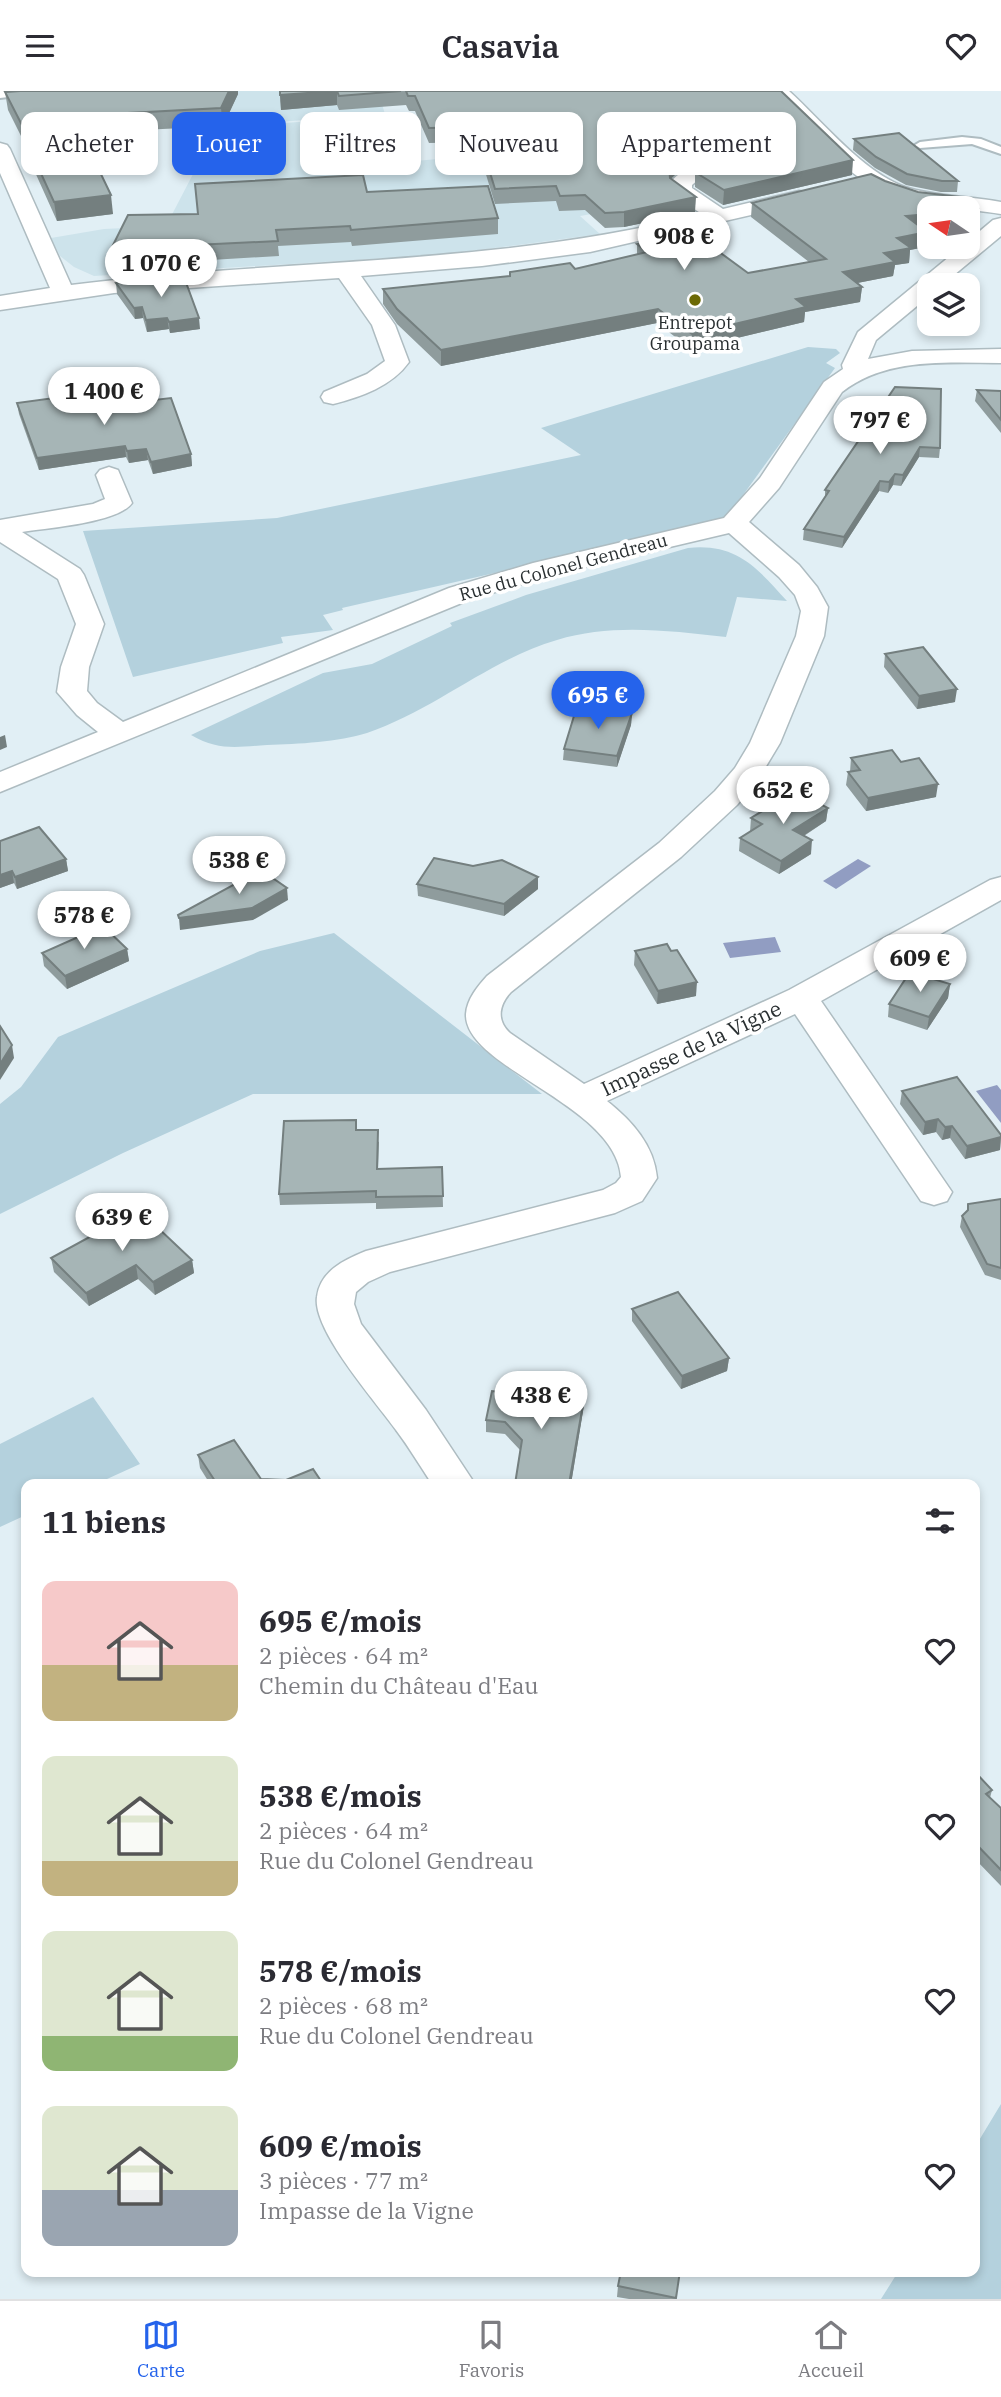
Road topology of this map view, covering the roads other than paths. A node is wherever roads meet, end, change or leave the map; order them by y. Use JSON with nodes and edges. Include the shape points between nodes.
{"nodes":[{"id":1,"x":18,"y":91,"type":"edge"},
{"id":2,"x":778,"y":91,"type":"edge"},
{"id":3,"x":0,"y":92,"type":"edge"},
{"id":4,"x":920,"y":145,"type":"dead end"},
{"id":5,"x":0,"y":149,"type":"edge"},
{"id":6,"x":1001,"y":151,"type":"edge"},
{"id":7,"x":691,"y":175,"type":"edge"},
{"id":8,"x":874,"y":178,"type":"junction"},
{"id":9,"x":1001,"y":208,"type":"edge"},
{"id":10,"x":720,"y":216,"type":"junction"},
{"id":11,"x":1001,"y":225,"type":"edge"},
{"id":12,"x":346,"y":270,"type":"junction"},
{"id":13,"x":63,"y":292,"type":"junction"},
{"id":14,"x":0,"y":303,"type":"edge"},
{"id":15,"x":1001,"y":356,"type":"edge"},
{"id":16,"x":855,"y":370,"type":"junction"},
{"id":17,"x":333,"y":397,"type":"dead end"},
{"id":18,"x":109,"y":475,"type":"dead end"},
{"id":19,"x":733,"y":524,"type":"junction"},
{"id":20,"x":0,"y":529,"type":"edge"},
{"id":21,"x":120,"y":734,"type":"junction"},
{"id":22,"x":0,"y":783,"type":"edge"},
{"id":23,"x":1001,"y":887,"type":"edge"},
{"id":24,"x":801,"y":997,"type":"junction"},
{"id":25,"x":581,"y":1099,"type":"junction"},
{"id":26,"x":934,"y":1192,"type":"dead end"},
{"id":27,"x":451,"y":1479,"type":"edge"}],
"edges":[{"from":1,"to":3,"type":"main road"},
{"from":2,"to":8,"type":"street"},
{"from":4,"to":6,"type":"lane","via":[[968,138]]},
{"from":5,"to":13,"type":"street"},
{"from":7,"to":10,"type":"street","via":[[681,183],[682,191]]},
{"from":8,"to":9,"type":"street","via":[[901,192]]},
{"from":8,"to":10,"type":"street"},
{"from":10,"to":12,"type":"street","via":[[534,253]]},
{"from":11,"to":16,"type":"street","via":[[866,337]]},
{"from":12,"to":13,"type":"street","via":[[172,279]]},
{"from":12,"to":17,"type":"street","via":[[387,331],[397,362],[372,382]]},
{"from":13,"to":14,"type":"street"},
{"from":15,"to":16,"type":"street","via":[[911,360]]},
{"from":16,"to":19,"type":"street","via":[[834,387],[770,483]]},
{"from":18,"to":20,"type":"street","via":[[119,503],[99,511]]},
{"from":19,"to":21,"type":"street","name":"Rue du Colonel Gendreau","via":[[458,594]]},
{"from":19,"to":25,"type":"street","via":[[774,557],[813,604],[810,636],[765,743],[748,772],[704,821],[499,984],[482,1011],[484,1024],[496,1040]]},
{"from":20,"to":21,"type":"street","via":[[70,575],[90,624],[72,692]]},
{"from":21,"to":22,"type":"street","name":"Rue du Colonel Gendreau"},
{"from":23,"to":24,"type":"street","name":"Impasse de la Vigne"},
{"from":24,"to":25,"type":"street","name":"Impasse de la Vigne"},
{"from":24,"to":26,"type":"street","name":"Impasse de la Vigne"},
{"from":25,"to":27,"type":"street","via":[[625,1139],[637,1159],[639,1178],[629,1192],[615,1200],[359,1268],[341,1282],[334,1299],[344,1330]]}]}
